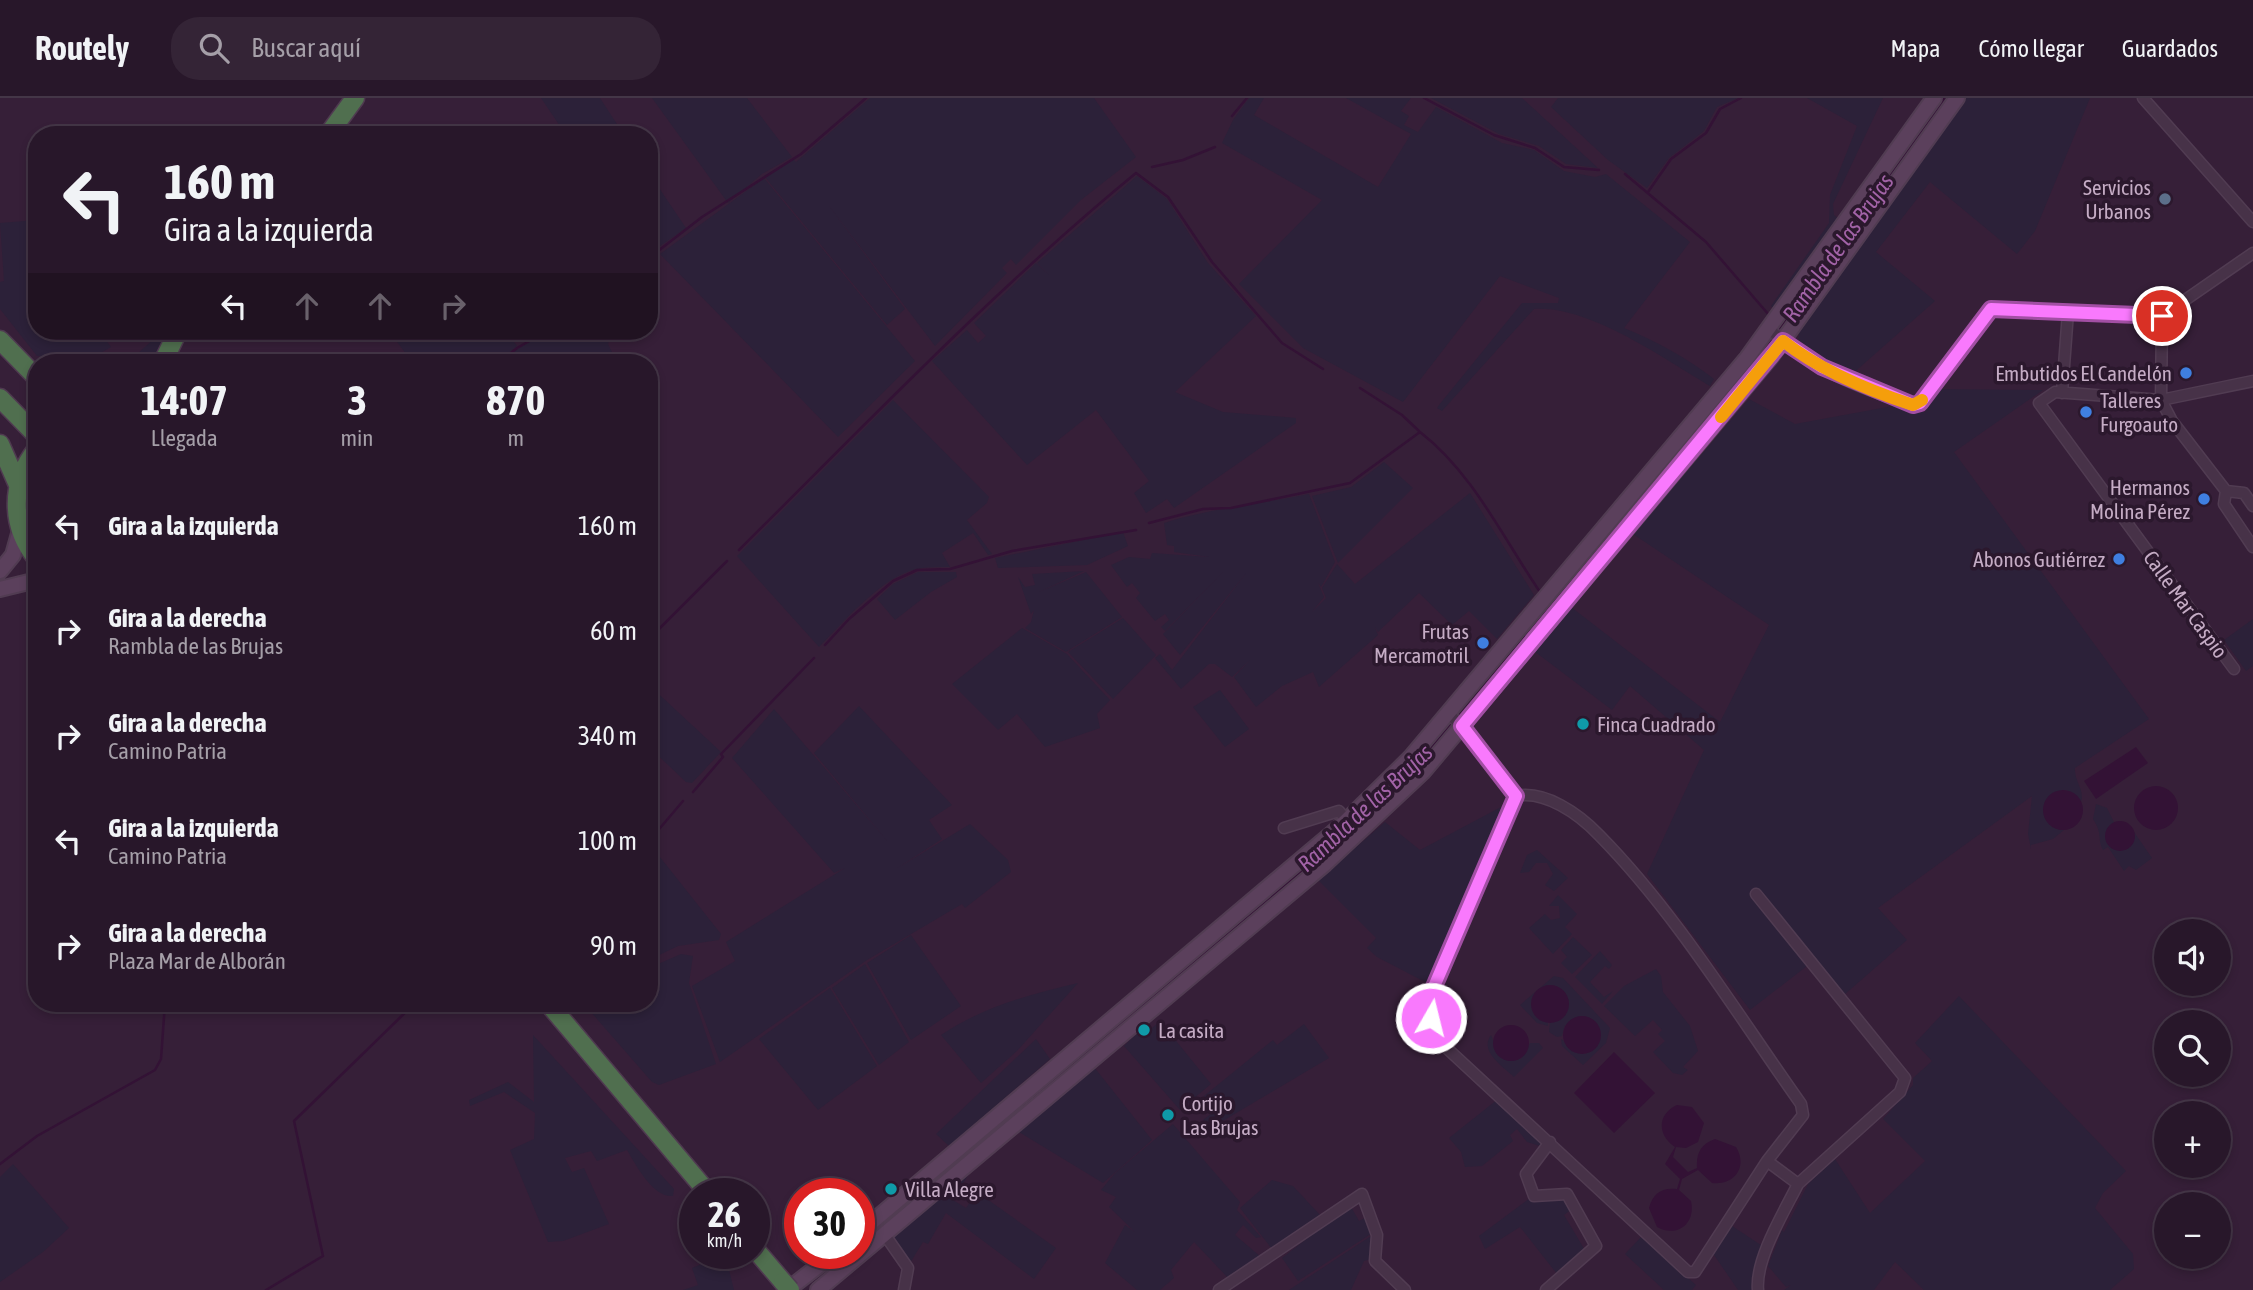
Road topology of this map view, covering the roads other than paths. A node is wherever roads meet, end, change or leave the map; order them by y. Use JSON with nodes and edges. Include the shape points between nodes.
{"nodes":[{"id":1,"x":1934,"y":98,"type":"edge"},
{"id":2,"x":1957,"y":98,"type":"edge"},
{"id":3,"x":2143,"y":98,"type":"edge"},
{"id":4,"x":350,"y":102,"type":"edge"},
{"id":5,"x":334,"y":126,"type":"edge"},
{"id":6,"x":2253,"y":222,"type":"edge"},
{"id":7,"x":2253,"y":253,"type":"edge"},
{"id":8,"x":2068,"y":312,"type":"junction"},
{"id":9,"x":2162,"y":316,"type":"junction"},
{"id":10,"x":1777,"y":335,"type":"junction"},
{"id":11,"x":0,"y":340,"type":"edge"},
{"id":12,"x":28,"y":369,"type":"edge"},
{"id":13,"x":2253,"y":381,"type":"edge"},
{"id":14,"x":2062,"y":393,"type":"junction"},
{"id":15,"x":0,"y":398,"type":"edge"},
{"id":16,"x":2161,"y":400,"type":"junction"},
{"id":17,"x":28,"y":427,"type":"edge"},
{"id":18,"x":0,"y":444,"type":"edge"},
{"id":19,"x":28,"y":460,"type":"edge"},
{"id":20,"x":18,"y":485,"type":"junction"},
{"id":21,"x":2226,"y":491,"type":"junction"},
{"id":22,"x":2253,"y":506,"type":"edge"},
{"id":23,"x":20,"y":530,"type":"junction"},
{"id":24,"x":28,"y":544,"type":"edge"},
{"id":25,"x":2253,"y":547,"type":"edge"},
{"id":26,"x":0,"y":571,"type":"edge"},
{"id":27,"x":28,"y":582,"type":"edge"},
{"id":28,"x":0,"y":589,"type":"edge"},
{"id":29,"x":2234,"y":669,"type":"dead end"},
{"id":30,"x":1449,"y":715,"type":"junction"},
{"id":31,"x":1461,"y":725,"type":"junction"},
{"id":32,"x":1516,"y":796,"type":"junction"},
{"id":33,"x":1347,"y":821,"type":"junction"},
{"id":34,"x":1284,"y":828,"type":"dead end"},
{"id":35,"x":1756,"y":894,"type":"dead end"},
{"id":36,"x":556,"y":1012,"type":"edge"},
{"id":37,"x":1550,"y":1142,"type":"junction"},
{"id":38,"x":1767,"y":1161,"type":"junction"},
{"id":39,"x":696,"y":1178,"type":"edge"},
{"id":40,"x":1798,"y":1184,"type":"junction"},
{"id":41,"x":875,"y":1219,"type":"edge"},
{"id":42,"x":885,"y":1235,"type":"junction"},
{"id":43,"x":770,"y":1265,"type":"edge"},
{"id":44,"x":812,"y":1269,"type":"edge"},
{"id":45,"x":789,"y":1285,"type":"edge"},
{"id":46,"x":818,"y":1290,"type":"edge"},
{"id":47,"x":904,"y":1290,"type":"edge"},
{"id":48,"x":1219,"y":1290,"type":"edge"},
{"id":49,"x":1405,"y":1290,"type":"edge"},
{"id":50,"x":1546,"y":1290,"type":"edge"},
{"id":51,"x":1758,"y":1290,"type":"edge"}],
"edges":[{"from":1,"to":10,"type":"street"},
{"from":2,"to":10,"type":"street"},
{"from":3,"to":6,"type":"street"},
{"from":4,"to":5,"type":"highway"},
{"from":7,"to":9,"type":"street"},
{"from":8,"to":9,"type":"street"},
{"from":8,"to":10,"type":"street","via":[[1991,309],[1920,403],[1913,405],[1822,367]]},
{"from":8,"to":14,"type":"street"},
{"from":9,"to":16,"type":"street"},
{"from":10,"to":30,"type":"street"},
{"from":10,"to":31,"type":"street"},
{"from":11,"to":12,"type":"highway"},
{"from":13,"to":16,"type":"street"},
{"from":14,"to":16,"type":"street"},
{"from":14,"to":29,"type":"street","name":"Calle Mar Caspio","via":[[2039,402]]},
{"from":15,"to":17,"type":"highway"},
{"from":16,"to":21,"type":"street"},
{"from":18,"to":20,"type":"highway"},
{"from":19,"to":20,"type":"highway"},
{"from":20,"to":23,"type":"highway"},
{"from":21,"to":22,"type":"street","via":[[2244,493]]},
{"from":21,"to":25,"type":"street","via":[[2224,504]]},
{"from":23,"to":24,"type":"highway"},
{"from":23,"to":26,"type":"street","via":[[13,555]]},
{"from":27,"to":28,"type":"street"},
{"from":30,"to":31,"type":"street"},
{"from":30,"to":33,"type":"street"},
{"from":31,"to":32,"type":"street"},
{"from":31,"to":42,"type":"street","via":[[1377,818]]},
{"from":32,"to":37,"type":"street","via":[[1430,996],[1431,1018],[1439,1041]]},
{"from":32,"to":38,"type":"street","via":[[1529,793],[1550,799],[1598,833],[1653,897],[1801,1104],[1803,1115]]},
{"from":33,"to":34,"type":"street","via":[[1339,811]]},
{"from":33,"to":41,"type":"street"},
{"from":35,"to":40,"type":"street","via":[[1905,1078],[1900,1092]]},
{"from":36,"to":39,"type":"highway"},
{"from":37,"to":38,"type":"street","via":[[1688,1272],[1695,1272]]},
{"from":37,"to":50,"type":"street","via":[[1526,1174],[1534,1196],[1567,1194],[1596,1246]]},
{"from":38,"to":40,"type":"street"},
{"from":40,"to":51,"type":"street","via":[[1773,1233]]},
{"from":42,"to":46,"type":"street"},
{"from":42,"to":47,"type":"street","via":[[908,1268]]},
{"from":43,"to":45,"type":"highway"},
{"from":44,"to":45,"type":"street"},
{"from":48,"to":49,"type":"street","via":[[1362,1194],[1377,1235],[1375,1261]]}]}
